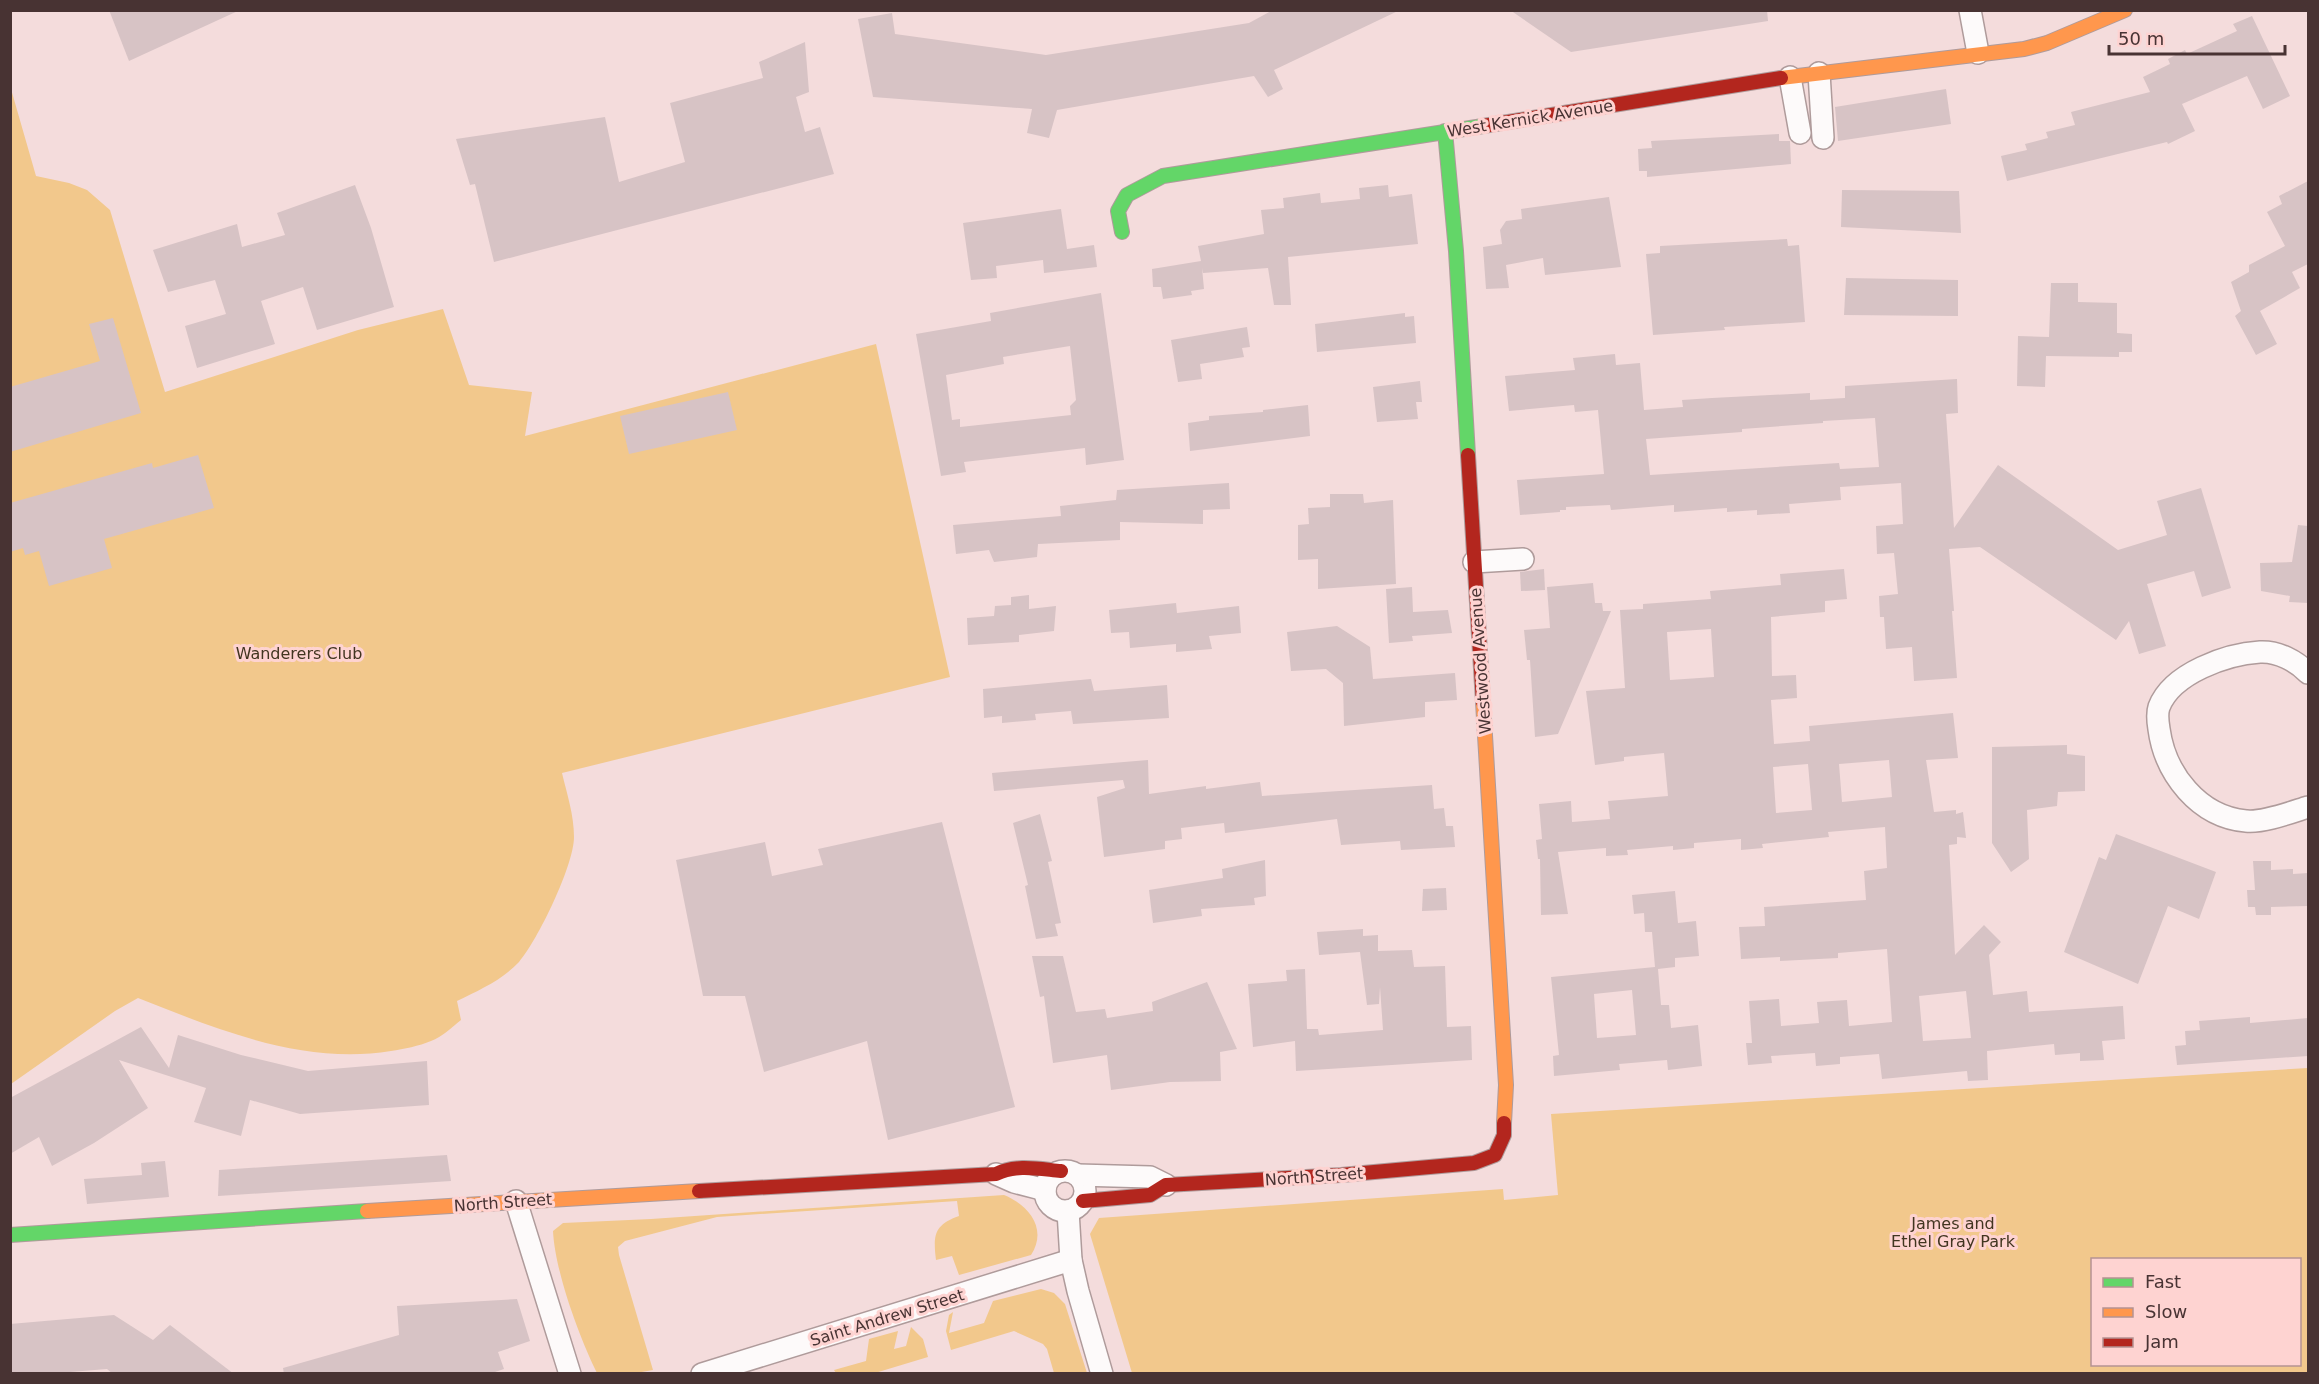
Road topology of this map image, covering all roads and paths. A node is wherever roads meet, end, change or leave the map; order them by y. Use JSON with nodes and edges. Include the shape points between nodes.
{"nodes":[{"id":1,"x":1970,"y":10,"type":"edge"},
{"id":2,"x":2125,"y":10,"type":"edge"},
{"id":3,"x":1978,"y":53,"type":"junction"},
{"id":4,"x":1819,"y":73,"type":"junction"},
{"id":5,"x":1790,"y":77,"type":"junction"},
{"id":6,"x":1444,"y":131,"type":"junction"},
{"id":7,"x":1800,"y":133,"type":"dead end"},
{"id":8,"x":1823,"y":138,"type":"dead end"},
{"id":9,"x":1122,"y":232,"type":"dead end"},
{"id":10,"x":1523,"y":559,"type":"dead end"},
{"id":11,"x":1474,"y":562,"type":"junction"},
{"id":12,"x":2308,"y":673,"type":"edge"},
{"id":13,"x":2308,"y":807,"type":"edge"},
{"id":14,"x":1462,"y":1164,"type":"joint"},
{"id":15,"x":1069,"y":1173,"type":"junction"},
{"id":16,"x":996,"y":1174,"type":"junction"},
{"id":17,"x":1166,"y":1185,"type":"junction"},
{"id":18,"x":1045,"y":1190,"type":"junction"},
{"id":19,"x":516,"y":1201,"type":"junction"},
{"id":20,"x":1075,"y":1206,"type":"junction"},
{"id":21,"x":10,"y":1235,"type":"edge"},
{"id":22,"x":1071,"y":1260,"type":"junction"},
{"id":23,"x":570,"y":1374,"type":"edge"},
{"id":24,"x":702,"y":1374,"type":"edge"},
{"id":25,"x":1102,"y":1374,"type":"edge"}],
"edges":[{"from":1,"to":3,"type":"street"},
{"from":2,"to":3,"type":"street","name":"West Kernick Avenue","via":[[2047,44]]},
{"from":3,"to":4,"type":"street","name":"West Kernick Avenue"},
{"from":4,"to":5,"type":"street","name":"West Kernick Avenue"},
{"from":4,"to":8,"type":"street"},
{"from":5,"to":6,"type":"street","name":"West Kernick Avenue"},
{"from":5,"to":7,"type":"street"},
{"from":6,"to":9,"type":"street","name":"West Kernick Avenue","via":[[1163,176],[1127,195],[1118,211]]},
{"from":6,"to":11,"type":"street","name":"Westwood Avenue","via":[[1456,251]]},
{"from":10,"to":11,"type":"street"},
{"from":11,"to":14,"type":"street","name":"Westwood Avenue","via":[[1506,1120],[1495,1155]]},
{"from":12,"to":13,"type":"street","via":[[2294,660],[2261,652],[2229,658],[2184,677],[2159,708],[2158,723],[2161,746],[2176,776],[2190,795],[2216,814],[2248,822]]},
{"from":14,"to":17,"type":"street","name":"North Street"},
{"from":15,"to":16,"type":"street","name":"North Street","via":[[1019,1168]]},
{"from":15,"to":17,"type":"street","name":"North Street","via":[[1150,1177]]},
{"from":15,"to":18,"type":"street","via":[[1053,1176]]},
{"from":15,"to":20,"type":"street","via":[[1084,1183],[1085,1192]]},
{"from":16,"to":18,"type":"street","name":"North Street"},
{"from":16,"to":19,"type":"street","name":"North Street"},
{"from":17,"to":20,"type":"street","name":"North Street","via":[[1150,1195]]},
{"from":18,"to":20,"type":"street","via":[[1052,1206],[1059,1210]]},
{"from":19,"to":21,"type":"street","name":"North Street"},
{"from":19,"to":23,"type":"street"},
{"from":20,"to":22,"type":"street"},
{"from":22,"to":24,"type":"street","name":"Saint Andrew Street"},
{"from":22,"to":25,"type":"street"}]}
